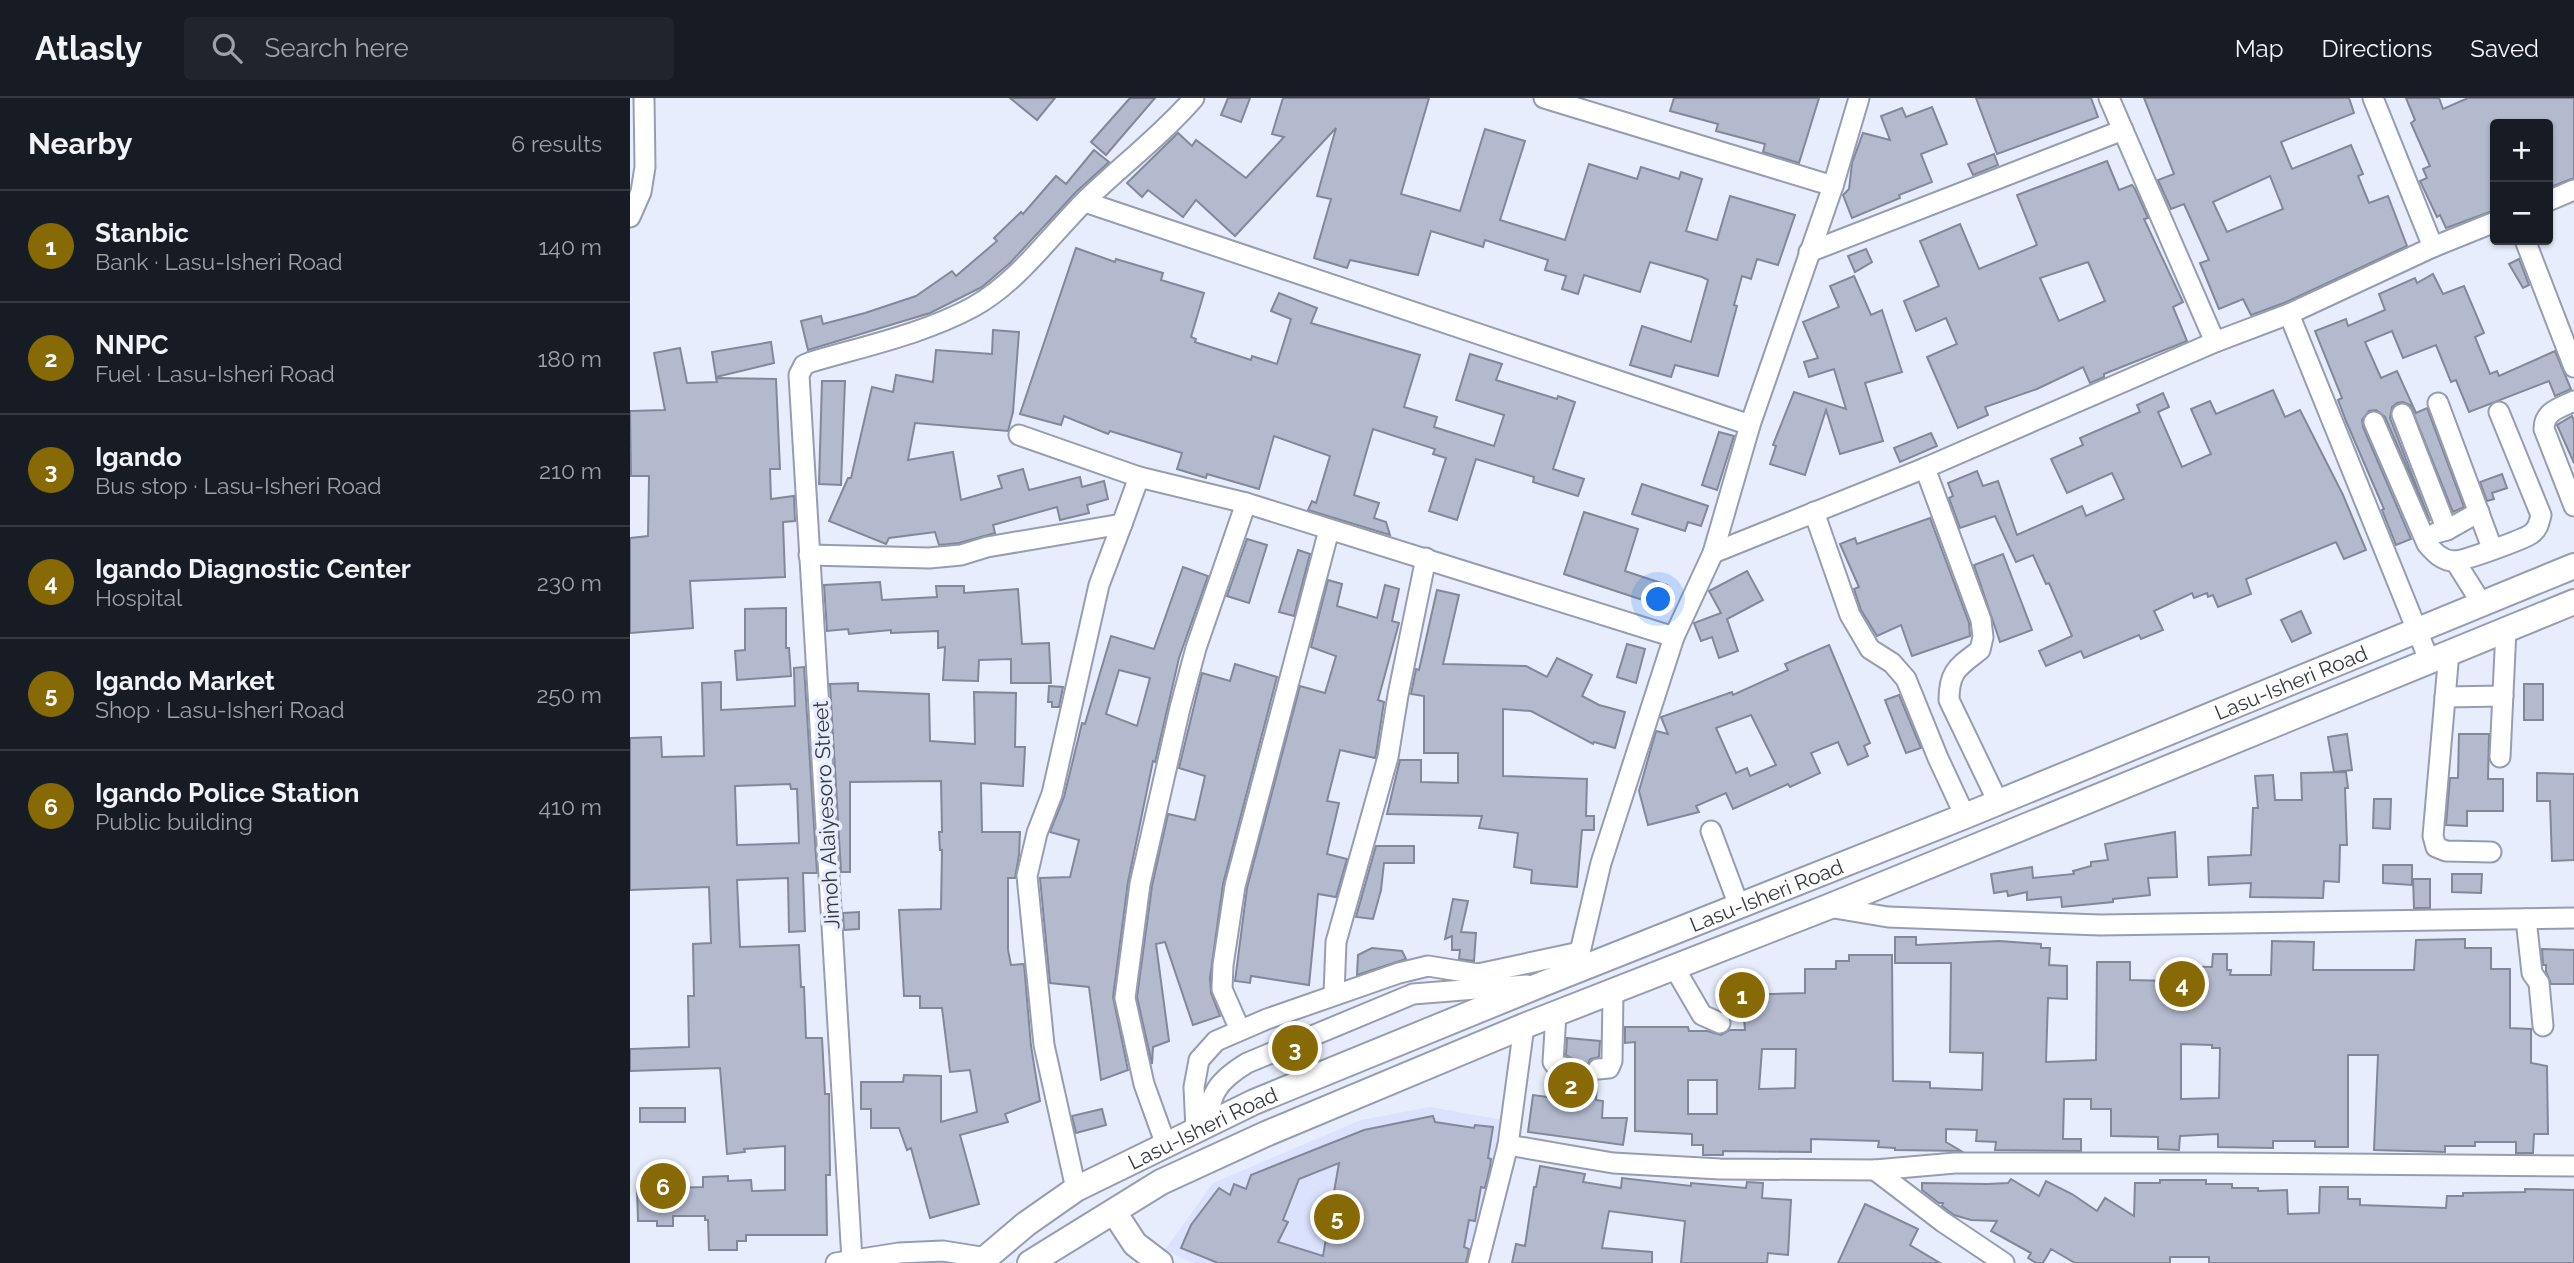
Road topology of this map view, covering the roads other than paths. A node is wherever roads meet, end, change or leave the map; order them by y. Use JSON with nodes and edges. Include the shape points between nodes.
{"nodes":[{"id":1,"x":644,"y":98,"type":"edge"},
{"id":2,"x":1194,"y":98,"type":"edge"},
{"id":3,"x":1544,"y":98,"type":"edge"},
{"id":4,"x":1859,"y":98,"type":"edge"},
{"id":5,"x":2109,"y":98,"type":"edge"},
{"id":6,"x":2373,"y":98,"type":"edge"},
{"id":7,"x":2123,"y":130,"type":"junction"},
{"id":8,"x":1833,"y":186,"type":"junction"},
{"id":9,"x":2574,"y":190,"type":"edge"},
{"id":10,"x":2553,"y":199,"type":"edge"},
{"id":11,"x":1085,"y":202,"type":"junction"},
{"id":12,"x":630,"y":217,"type":"edge"},
{"id":13,"x":2490,"y":224,"type":"edge"},
{"id":14,"x":2527,"y":245,"type":"edge"},
{"id":15,"x":2433,"y":247,"type":"junction"},
{"id":16,"x":1809,"y":252,"type":"junction"},
{"id":17,"x":2289,"y":313,"type":"junction"},
{"id":18,"x":2216,"y":342,"type":"junction"},
{"id":19,"x":2574,"y":367,"type":"edge"},
{"id":20,"x":2574,"y":401,"type":"edge"},
{"id":21,"x":2438,"y":403,"type":"dead end"},
{"id":22,"x":2499,"y":412,"type":"dead end"},
{"id":23,"x":2402,"y":414,"type":"dead end"},
{"id":24,"x":2374,"y":422,"type":"dead end"},
{"id":25,"x":1750,"y":425,"type":"junction"},
{"id":26,"x":1018,"y":435,"type":"dead end"},
{"id":27,"x":1925,"y":468,"type":"junction"},
{"id":28,"x":1139,"y":477,"type":"junction"},
{"id":29,"x":1245,"y":503,"type":"junction"},
{"id":30,"x":2574,"y":506,"type":"edge"},
{"id":31,"x":1814,"y":512,"type":"junction"},
{"id":32,"x":2479,"y":512,"type":"junction"},
{"id":33,"x":1122,"y":524,"type":"junction"},
{"id":34,"x":1329,"y":530,"type":"junction"},
{"id":35,"x":2447,"y":530,"type":"junction"},
{"id":36,"x":2424,"y":537,"type":"junction"},
{"id":37,"x":2492,"y":548,"type":"junction"},
{"id":38,"x":1713,"y":553,"type":"junction"},
{"id":39,"x":808,"y":555,"type":"junction"},
{"id":40,"x":1426,"y":558,"type":"junction"},
{"id":41,"x":2455,"y":561,"type":"junction"},
{"id":42,"x":2574,"y":566,"type":"edge"},
{"id":43,"x":2574,"y":602,"type":"edge"},
{"id":44,"x":2482,"y":604,"type":"junction"},
{"id":45,"x":2506,"y":629,"type":"junction"},
{"id":46,"x":2416,"y":631,"type":"junction"},
{"id":47,"x":1674,"y":637,"type":"junction"},
{"id":48,"x":2439,"y":656,"type":"junction"},
{"id":49,"x":2503,"y":696,"type":"junction"},
{"id":50,"x":2445,"y":697,"type":"junction"},
{"id":51,"x":2500,"y":757,"type":"dead end"},
{"id":52,"x":1998,"y":802,"type":"junction"},
{"id":53,"x":1965,"y":816,"type":"junction"},
{"id":54,"x":1711,"y":831,"type":"dead end"},
{"id":55,"x":2491,"y":852,"type":"dead end"},
{"id":56,"x":1739,"y":906,"type":"junction"},
{"id":57,"x":1828,"y":908,"type":"junction"},
{"id":58,"x":2574,"y":918,"type":"edge"},
{"id":59,"x":2526,"y":919,"type":"junction"},
{"id":60,"x":1581,"y":961,"type":"junction"},
{"id":61,"x":1674,"y":967,"type":"junction"},
{"id":62,"x":1545,"y":983,"type":"junction"},
{"id":63,"x":1613,"y":992,"type":"junction"},
{"id":64,"x":1334,"y":994,"type":"junction"},
{"id":65,"x":1556,"y":1014,"type":"junction"},
{"id":66,"x":1720,"y":1023,"type":"dead end"},
{"id":67,"x":1524,"y":1026,"type":"junction"},
{"id":68,"x":2543,"y":1026,"type":"dead end"},
{"id":69,"x":1240,"y":1030,"type":"junction"},
{"id":70,"x":1565,"y":1067,"type":"dead end"},
{"id":71,"x":1598,"y":1069,"type":"dead end"},
{"id":72,"x":1200,"y":1129,"type":"junction"},
{"id":73,"x":1166,"y":1145,"type":"junction"},
{"id":74,"x":1508,"y":1145,"type":"junction"},
{"id":75,"x":2574,"y":1166,"type":"edge"},
{"id":76,"x":1875,"y":1170,"type":"junction"},
{"id":77,"x":1076,"y":1189,"type":"junction"},
{"id":78,"x":1114,"y":1212,"type":"junction"},
{"id":79,"x":1035,"y":1260,"type":"edge"},
{"id":80,"x":984,"y":1261,"type":"edge"},
{"id":81,"x":844,"y":1262,"type":"edge"},
{"id":82,"x":1066,"y":1263,"type":"edge"},
{"id":83,"x":1160,"y":1263,"type":"edge"},
{"id":84,"x":1478,"y":1263,"type":"edge"},
{"id":85,"x":2004,"y":1263,"type":"edge"}],
"edges":[{"from":1,"to":12,"type":"street","via":[[645,167]]},
{"from":2,"to":11,"type":"street"},
{"from":3,"to":8,"type":"street"},
{"from":4,"to":8,"type":"street"},
{"from":5,"to":7,"type":"street"},
{"from":6,"to":15,"type":"street"},
{"from":7,"to":16,"type":"street"},
{"from":7,"to":18,"type":"street"},
{"from":8,"to":16,"type":"street"},
{"from":9,"to":10,"type":"street"},
{"from":11,"to":25,"type":"street"},
{"from":11,"to":39,"type":"street","name":"Jimoh Alaiyesoro Street","via":[[1015,276],[974,306],[920,330],[811,362],[801,369]]},
{"from":13,"to":15,"type":"street"},
{"from":14,"to":19,"type":"street"},
{"from":15,"to":17,"type":"street"},
{"from":16,"to":25,"type":"street"},
{"from":17,"to":18,"type":"street"},
{"from":17,"to":46,"type":"street"},
{"from":18,"to":27,"type":"street"},
{"from":20,"to":30,"type":"street","via":[[2549,413],[2544,421]]},
{"from":21,"to":32,"type":"street"},
{"from":22,"to":37,"type":"street","via":[[2540,515],[2533,533]]},
{"from":23,"to":35,"type":"street"},
{"from":24,"to":36,"type":"street"},
{"from":25,"to":38,"type":"street"},
{"from":26,"to":28,"type":"street"},
{"from":27,"to":31,"type":"street"},
{"from":27,"to":52,"type":"street","via":[[1981,620],[1983,637],[1980,650],[1955,669],[1949,700]]},
{"from":28,"to":29,"type":"street"},
{"from":28,"to":33,"type":"street"},
{"from":29,"to":34,"type":"street"},
{"from":29,"to":73,"type":"street","via":[[1180,708],[1140,884],[1125,998],[1144,1084]]},
{"from":31,"to":38,"type":"street"},
{"from":31,"to":53,"type":"street","via":[[1850,615],[1870,649],[1906,679]]},
{"from":32,"to":35,"type":"street"},
{"from":32,"to":37,"type":"street"},
{"from":33,"to":39,"type":"street","via":[[961,555]]},
{"from":33,"to":77,"type":"street","via":[[1099,584],[1052,794],[1027,876],[1044,1045]]},
{"from":34,"to":40,"type":"street"},
{"from":34,"to":69,"type":"street","via":[[1235,886],[1222,989]]},
{"from":35,"to":36,"type":"street"},
{"from":36,"to":41,"type":"street","via":[[2438,556]]},
{"from":37,"to":41,"type":"street"},
{"from":38,"to":47,"type":"street"},
{"from":39,"to":81,"type":"street","name":"Jimoh Alaiyesoro Street"},
{"from":40,"to":47,"type":"street"},
{"from":40,"to":64,"type":"street","via":[[1388,757],[1336,942]]},
{"from":41,"to":44,"type":"street"},
{"from":42,"to":44,"type":"main road","name":"Lasu-Isheri Road"},
{"from":43,"to":45,"type":"main road","name":"Lasu-Isheri Road"},
{"from":44,"to":46,"type":"main road","name":"Lasu-Isheri Road"},
{"from":45,"to":48,"type":"main road","name":"Lasu-Isheri Road"},
{"from":45,"to":49,"type":"street"},
{"from":46,"to":48,"type":"street"},
{"from":46,"to":52,"type":"main road","name":"Lasu-Isheri Road"},
{"from":47,"to":60,"type":"street","via":[[1601,863]]},
{"from":48,"to":50,"type":"street"},
{"from":48,"to":57,"type":"main road","name":"Lasu-Isheri Road"},
{"from":49,"to":50,"type":"street"},
{"from":49,"to":51,"type":"street"},
{"from":50,"to":55,"type":"street","via":[[2433,836],[2436,847]]},
{"from":52,"to":53,"type":"main road","name":"Lasu-Isheri Road"},
{"from":53,"to":56,"type":"main road","name":"Lasu-Isheri Road"},
{"from":54,"to":56,"type":"street"},
{"from":56,"to":60,"type":"main road","name":"Lasu-Isheri Road"},
{"from":57,"to":59,"type":"street","via":[[1888,917],[2100,925]]},
{"from":57,"to":61,"type":"main road","name":"Lasu-Isheri Road"},
{"from":58,"to":59,"type":"street"},
{"from":59,"to":68,"type":"street"},
{"from":60,"to":62,"type":"main road","name":"Lasu-Isheri Road"},
{"from":60,"to":64,"type":"street","via":[[1478,974],[1428,966]]},
{"from":61,"to":63,"type":"main road","name":"Lasu-Isheri Road"},
{"from":61,"to":66,"type":"street","via":[[1702,1015]]},
{"from":62,"to":72,"type":"main road","name":"Lasu-Isheri Road","via":[[1254,1102]]},
{"from":62,"to":72,"type":"street","via":[[1413,994],[1247,1063],[1224,1077]]},
{"from":63,"to":65,"type":"main road","name":"Lasu-Isheri Road"},
{"from":63,"to":71,"type":"street","via":[[1612,1061],[1609,1068]]},
{"from":64,"to":69,"type":"street"},
{"from":65,"to":67,"type":"main road","name":"Lasu-Isheri Road"},
{"from":65,"to":70,"type":"street","via":[[1553,1062]]},
{"from":67,"to":74,"type":"street"},
{"from":67,"to":78,"type":"main road","name":"Lasu-Isheri Road","via":[[1268,1133],[1161,1182]]},
{"from":69,"to":72,"type":"street","via":[[1216,1041],[1199,1060],[1194,1087]]},
{"from":72,"to":73,"type":"main road","name":"Lasu-Isheri Road"},
{"from":73,"to":77,"type":"main road","name":"Lasu-Isheri Road"},
{"from":74,"to":76,"type":"street","via":[[1612,1163]]},
{"from":74,"to":84,"type":"street"},
{"from":75,"to":76,"type":"street","via":[[1955,1163]]},
{"from":76,"to":85,"type":"street"},
{"from":77,"to":80,"type":"main road","name":"Lasu-Isheri Road"},
{"from":78,"to":79,"type":"main road","name":"Lasu-Isheri Road"},
{"from":78,"to":83,"type":"main road","via":[[1135,1244]]},
{"from":79,"to":82,"type":"main road"},
{"from":80,"to":81,"type":"street","via":[[943,1251]]}]}
